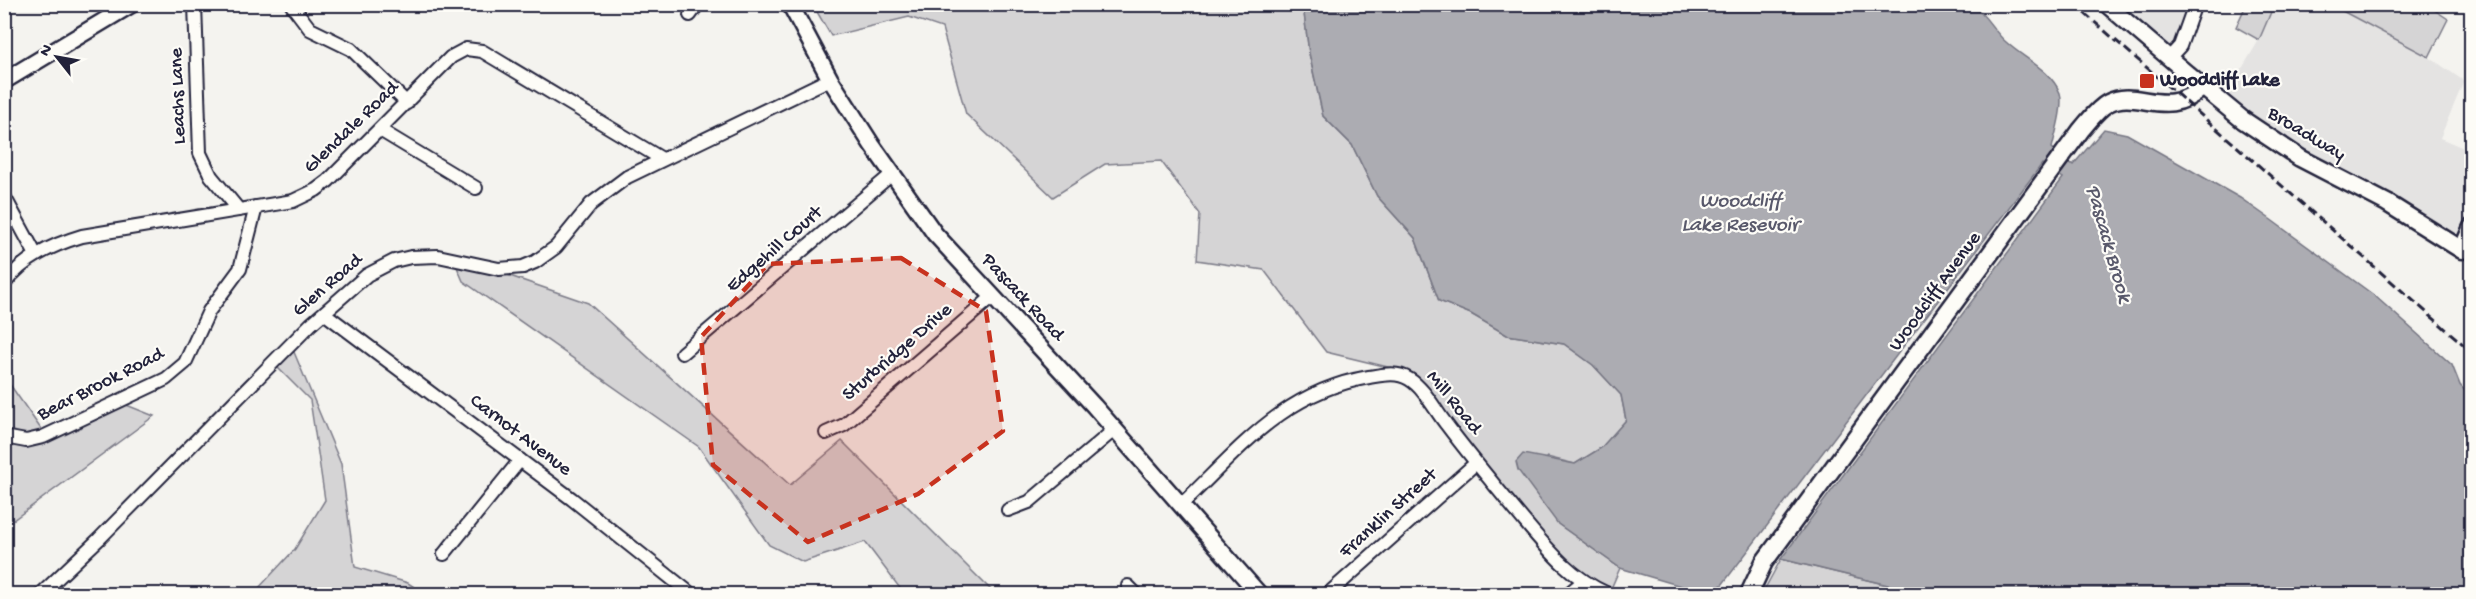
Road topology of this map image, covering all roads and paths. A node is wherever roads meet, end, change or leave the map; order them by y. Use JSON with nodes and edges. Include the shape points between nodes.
{"nodes":[{"id":1,"x":132,"y":4,"type":"edge"},
{"id":2,"x":195,"y":4,"type":"edge"},
{"id":3,"x":291,"y":4,"type":"edge"},
{"id":4,"x":698,"y":4,"type":"edge"},
{"id":5,"x":790,"y":4,"type":"edge"},
{"id":6,"x":2106,"y":4,"type":"edge"},
{"id":7,"x":2195,"y":4,"type":"edge"},
{"id":8,"x":690,"y":15,"type":"dead end"},
{"id":9,"x":2169,"y":58,"type":"junction"},
{"id":10,"x":830,"y":79,"type":"junction"},
{"id":11,"x":4,"y":81,"type":"edge"},
{"id":12,"x":2203,"y":87,"type":"junction"},
{"id":13,"x":406,"y":103,"type":"junction"},
{"id":14,"x":380,"y":130,"type":"junction"},
{"id":15,"x":662,"y":159,"type":"junction"},
{"id":16,"x":892,"y":174,"type":"junction"},
{"id":17,"x":476,"y":188,"type":"dead end"},
{"id":18,"x":4,"y":196,"type":"edge"},
{"id":19,"x":256,"y":207,"type":"junction"},
{"id":20,"x":239,"y":210,"type":"junction"},
{"id":21,"x":2472,"y":226,"type":"edge"},
{"id":22,"x":2467,"y":253,"type":"edge"},
{"id":23,"x":36,"y":255,"type":"junction"},
{"id":24,"x":4,"y":284,"type":"edge"},
{"id":25,"x":992,"y":297,"type":"junction"},
{"id":26,"x":324,"y":313,"type":"junction"},
{"id":27,"x":682,"y":353,"type":"dead end"},
{"id":28,"x":1114,"y":430,"type":"junction"},
{"id":29,"x":826,"y":433,"type":"dead end"},
{"id":30,"x":4,"y":437,"type":"edge"},
{"id":31,"x":520,"y":460,"type":"junction"},
{"id":32,"x":1476,"y":463,"type":"junction"},
{"id":33,"x":1181,"y":505,"type":"junction"},
{"id":34,"x":1008,"y":510,"type":"dead end"},
{"id":35,"x":444,"y":554,"type":"dead end"},
{"id":36,"x":1584,"y":581,"type":"junction"},
{"id":37,"x":41,"y":594,"type":"edge"},
{"id":38,"x":691,"y":594,"type":"edge"},
{"id":39,"x":1259,"y":594,"type":"edge"},
{"id":40,"x":1328,"y":594,"type":"edge"},
{"id":41,"x":1568,"y":594,"type":"edge"},
{"id":42,"x":1608,"y":594,"type":"edge"},
{"id":43,"x":1749,"y":594,"type":"edge"}],
"edges":[{"from":1,"to":11,"type":"street"},
{"from":2,"to":20,"type":"street","name":"Leachs Lane","via":[[200,153],[211,176]]},
{"from":3,"to":13,"type":"street","via":[[310,29],[351,49]]},
{"from":4,"to":8,"type":"street"},
{"from":5,"to":10,"type":"street","name":"Pascack Road"},
{"from":6,"to":9,"type":"street","name":"Broadway"},
{"from":7,"to":9,"type":"street","via":[[2180,46]]},
{"from":9,"to":12,"type":"street","name":"Broadway"},
{"from":10,"to":15,"type":"street","name":"Glen Road"},
{"from":10,"to":16,"type":"street","name":"Pascack Road"},
{"from":12,"to":22,"type":"main road","name":"Broadway","via":[[2243,120],[2300,158],[2387,203]]},
{"from":12,"to":43,"type":"main road","name":"Woodcliff Avenue","via":[[2175,102],[2119,100],[2106,104],[2091,118],[1764,562]]},
{"from":13,"to":14,"type":"street","name":"Glendale Road"},
{"from":13,"to":15,"type":"street","name":"Glendale Road","via":[[458,52],[474,49]]},
{"from":14,"to":17,"type":"street"},
{"from":14,"to":19,"type":"street","name":"Glendale Road","via":[[316,190],[293,201]]},
{"from":15,"to":26,"type":"street","name":"Glen Road","via":[[611,188],[577,219],[556,246],[535,262],[511,269],[438,256],[394,261],[367,275]]},
{"from":16,"to":25,"type":"street","name":"Pascack Road","via":[[935,234]]},
{"from":16,"to":27,"type":"street","name":"Edgehill Court"},
{"from":18,"to":23,"type":"street"},
{"from":19,"to":20,"type":"street","name":"Glendale Road"},
{"from":19,"to":30,"type":"street","name":"Bear Brook Road","via":[[240,269],[209,311],[191,353],[177,371],[43,438],[26,441]]},
{"from":20,"to":23,"type":"street","name":"Glendale Road","via":[[82,236]]},
{"from":21,"to":22,"type":"main road"},
{"from":23,"to":24,"type":"street","name":"Glendale Road"},
{"from":25,"to":28,"type":"street","name":"Pascack Road"},
{"from":25,"to":29,"type":"street","name":"Sturbridge Drive","via":[[844,426]]},
{"from":26,"to":31,"type":"street","name":"Carnot Avenue"},
{"from":26,"to":37,"type":"street","name":"Glen Road"},
{"from":28,"to":33,"type":"street","name":"Pascack Road"},
{"from":28,"to":34,"type":"street","via":[[1029,502]]},
{"from":31,"to":35,"type":"street"},
{"from":31,"to":38,"type":"street","name":"Carnot Avenue"},
{"from":32,"to":33,"type":"street","name":"Mill Road","via":[[1415,384],[1390,374],[1326,387],[1286,409]]},
{"from":32,"to":36,"type":"street","name":"Mill Road","via":[[1550,551]]},
{"from":32,"to":40,"type":"street","name":"Franklin Street"},
{"from":33,"to":39,"type":"street","name":"Pascack Road"},
{"from":36,"to":41,"type":"street"},
{"from":36,"to":42,"type":"street","name":"Mill Road"}]}
